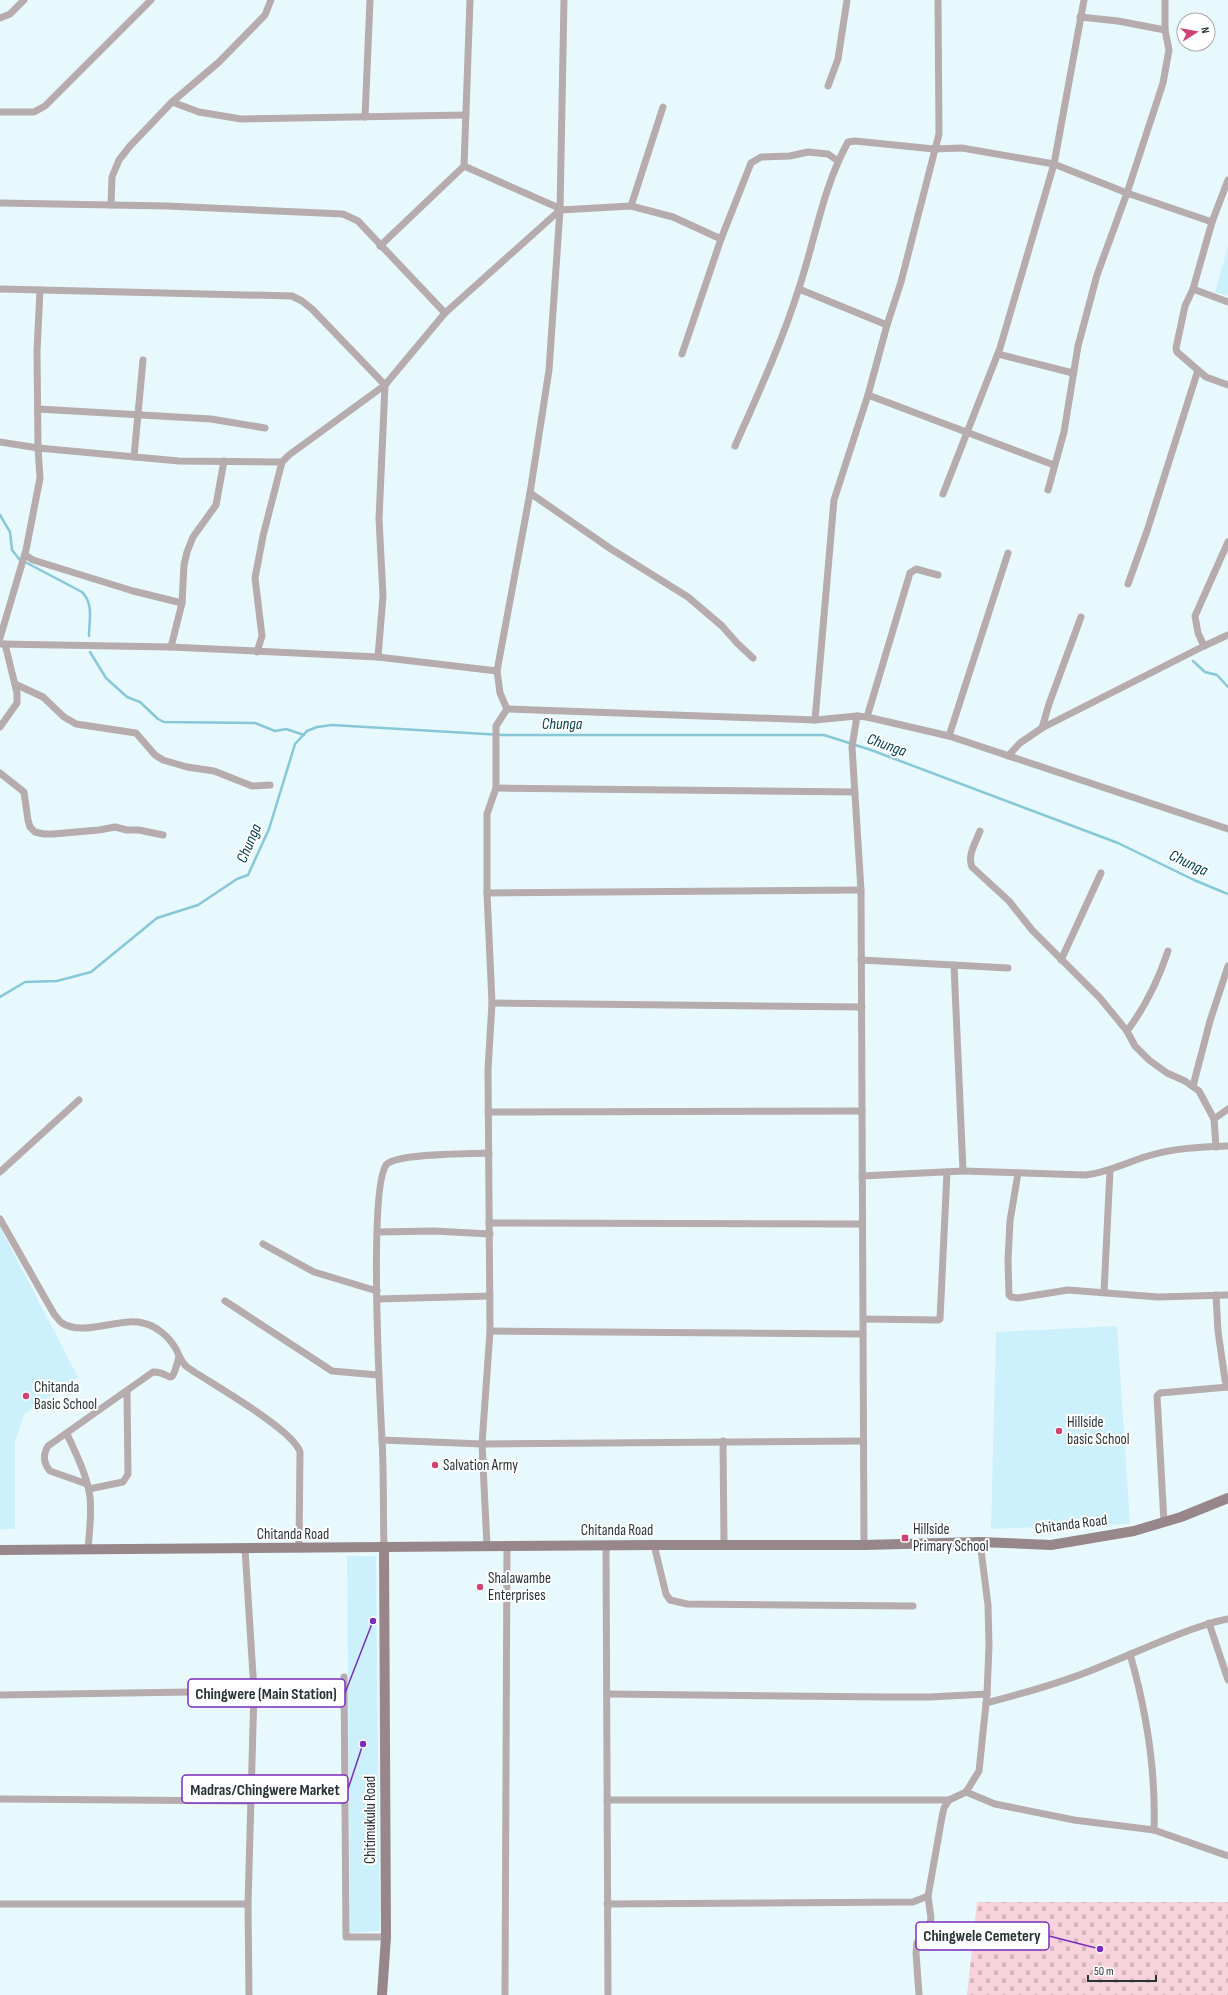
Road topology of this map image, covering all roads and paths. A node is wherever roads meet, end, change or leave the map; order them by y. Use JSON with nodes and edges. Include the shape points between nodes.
{"nodes":[{"id":1,"x":24,"y":0,"type":"edge"},
{"id":2,"x":151,"y":0,"type":"edge"},
{"id":3,"x":271,"y":0,"type":"edge"},
{"id":4,"x":370,"y":0,"type":"edge"},
{"id":5,"x":470,"y":0,"type":"edge"},
{"id":6,"x":564,"y":0,"type":"edge"},
{"id":7,"x":847,"y":0,"type":"edge"},
{"id":8,"x":938,"y":0,"type":"edge"},
{"id":9,"x":1084,"y":0,"type":"edge"},
{"id":10,"x":1164,"y":0,"type":"edge"},
{"id":11,"x":1080,"y":17,"type":"junction"},
{"id":12,"x":0,"y":18,"type":"edge"},
{"id":13,"x":1165,"y":30,"type":"junction"},
{"id":14,"x":828,"y":86,"type":"dead end"},
{"id":15,"x":172,"y":102,"type":"junction"},
{"id":16,"x":663,"y":107,"type":"dead end"},
{"id":17,"x":0,"y":112,"type":"edge"},
{"id":18,"x":466,"y":115,"type":"junction"},
{"id":19,"x":365,"y":117,"type":"junction"},
{"id":20,"x":934,"y":149,"type":"junction"},
{"id":21,"x":838,"y":161,"type":"junction"},
{"id":22,"x":1054,"y":164,"type":"junction"},
{"id":23,"x":464,"y":166,"type":"junction"},
{"id":24,"x":1228,"y":180,"type":"edge"},
{"id":25,"x":1127,"y":193,"type":"junction"},
{"id":26,"x":0,"y":203,"type":"edge"},
{"id":27,"x":111,"y":205,"type":"junction"},
{"id":28,"x":631,"y":206,"type":"junction"},
{"id":29,"x":560,"y":209,"type":"junction"},
{"id":30,"x":1212,"y":222,"type":"junction"},
{"id":31,"x":721,"y":239,"type":"junction"},
{"id":32,"x":380,"y":246,"type":"junction"},
{"id":33,"x":0,"y":289,"type":"edge"},
{"id":34,"x":799,"y":289,"type":"junction"},
{"id":35,"x":1193,"y":289,"type":"junction"},
{"id":36,"x":40,"y":290,"type":"junction"},
{"id":37,"x":1228,"y":302,"type":"edge"},
{"id":38,"x":445,"y":313,"type":"junction"},
{"id":39,"x":887,"y":325,"type":"junction"},
{"id":40,"x":682,"y":354,"type":"dead end"},
{"id":41,"x":998,"y":354,"type":"junction"},
{"id":42,"x":142,"y":360,"type":"dead end"},
{"id":43,"x":1198,"y":370,"type":"junction"},
{"id":44,"x":1073,"y":373,"type":"junction"},
{"id":45,"x":385,"y":384,"type":"junction"},
{"id":46,"x":1228,"y":385,"type":"edge"},
{"id":47,"x":868,"y":395,"type":"junction"},
{"id":48,"x":38,"y":409,"type":"junction"},
{"id":49,"x":139,"y":414,"type":"junction"},
{"id":50,"x":265,"y":428,"type":"dead end"},
{"id":51,"x":967,"y":433,"type":"junction"},
{"id":52,"x":0,"y":442,"type":"edge"},
{"id":53,"x":735,"y":446,"type":"dead end"},
{"id":54,"x":38,"y":448,"type":"junction"},
{"id":55,"x":134,"y":457,"type":"junction"},
{"id":56,"x":224,"y":461,"type":"junction"},
{"id":57,"x":282,"y":462,"type":"junction"},
{"id":58,"x":1054,"y":465,"type":"junction"},
{"id":59,"x":1048,"y":490,"type":"dead end"},
{"id":60,"x":530,"y":493,"type":"junction"},
{"id":61,"x":943,"y":494,"type":"dead end"},
{"id":62,"x":1228,"y":542,"type":"edge"},
{"id":63,"x":1008,"y":553,"type":"dead end"},
{"id":64,"x":25,"y":555,"type":"junction"},
{"id":65,"x":938,"y":575,"type":"dead end"},
{"id":66,"x":1128,"y":584,"type":"dead end"},
{"id":67,"x":182,"y":602,"type":"junction"},
{"id":68,"x":1081,"y":617,"type":"dead end"},
{"id":69,"x":1228,"y":635,"type":"edge"},
{"id":70,"x":2,"y":642,"type":"edge"},
{"id":71,"x":1204,"y":646,"type":"junction"},
{"id":72,"x":171,"y":647,"type":"junction"},
{"id":73,"x":257,"y":652,"type":"junction"},
{"id":74,"x":378,"y":657,"type":"junction"},
{"id":75,"x":753,"y":658,"type":"dead end"},
{"id":76,"x":498,"y":671,"type":"junction"},
{"id":77,"x":15,"y":684,"type":"junction"},
{"id":78,"x":507,"y":708,"type":"junction"},
{"id":79,"x":857,"y":716,"type":"junction"},
{"id":80,"x":867,"y":717,"type":"junction"},
{"id":81,"x":815,"y":720,"type":"junction"},
{"id":82,"x":0,"y":727,"type":"edge"},
{"id":83,"x":1042,"y":728,"type":"junction"},
{"id":84,"x":949,"y":736,"type":"junction"},
{"id":85,"x":1008,"y":756,"type":"junction"},
{"id":86,"x":0,"y":773,"type":"edge"},
{"id":87,"x":270,"y":785,"type":"dead end"},
{"id":88,"x":496,"y":788,"type":"junction"},
{"id":89,"x":855,"y":792,"type":"junction"},
{"id":90,"x":1228,"y":829,"type":"edge"},
{"id":91,"x":980,"y":831,"type":"dead end"},
{"id":92,"x":163,"y":835,"type":"dead end"},
{"id":93,"x":1101,"y":872,"type":"dead end"},
{"id":94,"x":861,"y":890,"type":"junction"},
{"id":95,"x":487,"y":893,"type":"junction"},
{"id":96,"x":1168,"y":951,"type":"dead end"},
{"id":97,"x":862,"y":960,"type":"junction"},
{"id":98,"x":1061,"y":960,"type":"junction"},
{"id":99,"x":954,"y":965,"type":"junction"},
{"id":100,"x":1228,"y":966,"type":"edge"},
{"id":101,"x":1008,"y":968,"type":"dead end"},
{"id":102,"x":492,"y":1003,"type":"junction"},
{"id":103,"x":862,"y":1007,"type":"junction"},
{"id":104,"x":1127,"y":1031,"type":"junction"},
{"id":105,"x":1193,"y":1086,"type":"junction"},
{"id":106,"x":79,"y":1100,"type":"dead end"},
{"id":107,"x":1228,"y":1109,"type":"edge"},
{"id":108,"x":862,"y":1111,"type":"junction"},
{"id":109,"x":488,"y":1112,"type":"junction"},
{"id":110,"x":1214,"y":1119,"type":"junction"},
{"id":111,"x":1228,"y":1146,"type":"edge"},
{"id":112,"x":1216,"y":1147,"type":"junction"},
{"id":113,"x":489,"y":1153,"type":"junction"},
{"id":114,"x":1110,"y":1170,"type":"junction"},
{"id":115,"x":963,"y":1171,"type":"junction"},
{"id":116,"x":0,"y":1172,"type":"edge"},
{"id":117,"x":947,"y":1172,"type":"junction"},
{"id":118,"x":1018,"y":1172,"type":"junction"},
{"id":119,"x":862,"y":1176,"type":"junction"},
{"id":120,"x":0,"y":1219,"type":"edge"},
{"id":121,"x":489,"y":1223,"type":"junction"},
{"id":122,"x":861,"y":1224,"type":"junction"},
{"id":123,"x":378,"y":1232,"type":"junction"},
{"id":124,"x":490,"y":1234,"type":"junction"},
{"id":125,"x":263,"y":1244,"type":"dead end"},
{"id":126,"x":1104,"y":1292,"type":"junction"},
{"id":127,"x":1228,"y":1294,"type":"edge"},
{"id":128,"x":377,"y":1295,"type":"junction"},
{"id":129,"x":1216,"y":1295,"type":"junction"},
{"id":130,"x":490,"y":1296,"type":"junction"},
{"id":131,"x":225,"y":1301,"type":"dead end"},
{"id":132,"x":863,"y":1319,"type":"junction"},
{"id":133,"x":490,"y":1331,"type":"junction"},
{"id":134,"x":863,"y":1334,"type":"junction"},
{"id":135,"x":179,"y":1357,"type":"junction"},
{"id":136,"x":378,"y":1375,"type":"junction"},
{"id":137,"x":1228,"y":1387,"type":"edge"},
{"id":138,"x":127,"y":1392,"type":"junction"},
{"id":139,"x":67,"y":1434,"type":"junction"},
{"id":140,"x":382,"y":1440,"type":"junction"},
{"id":141,"x":723,"y":1441,"type":"junction"},
{"id":142,"x":863,"y":1441,"type":"junction"},
{"id":143,"x":482,"y":1444,"type":"junction"},
{"id":144,"x":88,"y":1486,"type":"junction"},
{"id":145,"x":1228,"y":1498,"type":"edge"},
{"id":146,"x":1164,"y":1522,"type":"junction"},
{"id":147,"x":980,"y":1542,"type":"junction"},
{"id":148,"x":724,"y":1544,"type":"junction"},
{"id":149,"x":606,"y":1545,"type":"junction"},
{"id":150,"x":654,"y":1545,"type":"junction"},
{"id":151,"x":487,"y":1546,"type":"junction"},
{"id":152,"x":507,"y":1546,"type":"junction"},
{"id":153,"x":864,"y":1546,"type":"junction"},
{"id":154,"x":384,"y":1548,"type":"junction"},
{"id":155,"x":245,"y":1549,"type":"junction"},
{"id":156,"x":299,"y":1549,"type":"junction"},
{"id":157,"x":0,"y":1550,"type":"edge"},
{"id":158,"x":88,"y":1550,"type":"junction"},
{"id":159,"x":913,"y":1606,"type":"dead end"},
{"id":160,"x":1228,"y":1619,"type":"edge"},
{"id":161,"x":1209,"y":1623,"type":"junction"},
{"id":162,"x":1130,"y":1654,"type":"junction"},
{"id":163,"x":344,"y":1677,"type":"dead end"},
{"id":164,"x":1228,"y":1680,"type":"edge"},
{"id":165,"x":254,"y":1691,"type":"junction"},
{"id":166,"x":608,"y":1694,"type":"junction"},
{"id":167,"x":987,"y":1694,"type":"junction"},
{"id":168,"x":0,"y":1695,"type":"edge"},
{"id":169,"x":986,"y":1703,"type":"junction"},
{"id":170,"x":966,"y":1792,"type":"junction"},
{"id":171,"x":0,"y":1799,"type":"edge"},
{"id":172,"x":607,"y":1800,"type":"junction"},
{"id":173,"x":949,"y":1800,"type":"junction"},
{"id":174,"x":251,"y":1801,"type":"junction"},
{"id":175,"x":1154,"y":1830,"type":"junction"},
{"id":176,"x":1228,"y":1856,"type":"edge"},
{"id":177,"x":928,"y":1896,"type":"junction"},
{"id":178,"x":0,"y":1904,"type":"edge"},
{"id":179,"x":248,"y":1904,"type":"junction"},
{"id":180,"x":608,"y":1904,"type":"junction"},
{"id":181,"x":386,"y":1937,"type":"junction"},
{"id":182,"x":250,"y":1995,"type":"edge"},
{"id":183,"x":382,"y":1995,"type":"edge"},
{"id":184,"x":505,"y":1995,"type":"edge"},
{"id":185,"x":608,"y":1995,"type":"edge"},
{"id":186,"x":919,"y":1995,"type":"edge"}],
"edges":[{"from":1,"to":12,"type":"street","via":[[10,14]]},
{"from":2,"to":17,"type":"street","via":[[45,106],[34,112]]},
{"from":3,"to":15,"type":"street","via":[[266,15],[219,62]]},
{"from":4,"to":19,"type":"street"},
{"from":5,"to":18,"type":"street"},
{"from":6,"to":29,"type":"street"},
{"from":7,"to":14,"type":"street","via":[[838,59]]},
{"from":8,"to":20,"type":"street","via":[[939,134]]},
{"from":9,"to":11,"type":"street"},
{"from":10,"to":13,"type":"street"},
{"from":11,"to":13,"type":"street"},
{"from":11,"to":22,"type":"street"},
{"from":13,"to":25,"type":"street","via":[[1169,50],[1163,83]]},
{"from":15,"to":19,"type":"street","via":[[198,112],[241,118]]},
{"from":15,"to":27,"type":"street","via":[[119,160],[112,177]]},
{"from":16,"to":28,"type":"street"},
{"from":18,"to":19,"type":"street"},
{"from":18,"to":23,"type":"street"},
{"from":20,"to":21,"type":"street","via":[[855,141],[848,142]]},
{"from":20,"to":22,"type":"street","via":[[962,148]]},
{"from":20,"to":39,"type":"street","via":[[901,282]]},
{"from":21,"to":31,"type":"street","via":[[828,154],[819,152],[761,157],[754,160]]},
{"from":21,"to":34,"type":"street"},
{"from":22,"to":25,"type":"street"},
{"from":22,"to":41,"type":"street"},
{"from":23,"to":29,"type":"street"},
{"from":23,"to":32,"type":"street"},
{"from":24,"to":30,"type":"street"},
{"from":25,"to":30,"type":"street"},
{"from":25,"to":44,"type":"street","via":[[1097,275]]},
{"from":26,"to":27,"type":"street"},
{"from":27,"to":32,"type":"street","via":[[343,214],[358,221]]},
{"from":28,"to":29,"type":"street"},
{"from":28,"to":31,"type":"street","via":[[673,217]]},
{"from":29,"to":38,"type":"street"},
{"from":29,"to":60,"type":"street","via":[[549,370]]},
{"from":30,"to":35,"type":"street"},
{"from":31,"to":40,"type":"street"},
{"from":32,"to":38,"type":"street"},
{"from":33,"to":36,"type":"street"},
{"from":34,"to":39,"type":"street"},
{"from":34,"to":53,"type":"street","via":[[770,367]]},
{"from":35,"to":37,"type":"street"},
{"from":35,"to":43,"type":"street","via":[[1185,306],[1176,348],[1182,357]]},
{"from":36,"to":45,"type":"street","via":[[292,296],[312,309]]},
{"from":36,"to":48,"type":"street"},
{"from":38,"to":45,"type":"street"},
{"from":39,"to":47,"type":"street"},
{"from":41,"to":44,"type":"street"},
{"from":41,"to":51,"type":"street"},
{"from":42,"to":49,"type":"street"},
{"from":43,"to":46,"type":"street","via":[[1206,377]]},
{"from":43,"to":66,"type":"street"},
{"from":44,"to":58,"type":"street","via":[[1064,432]]},
{"from":45,"to":57,"type":"street"},
{"from":45,"to":74,"type":"street","via":[[378,519],[383,596]]},
{"from":47,"to":51,"type":"street"},
{"from":47,"to":81,"type":"street","via":[[834,500]]},
{"from":48,"to":49,"type":"street"},
{"from":48,"to":54,"type":"street"},
{"from":49,"to":50,"type":"street","via":[[216,420]]},
{"from":49,"to":55,"type":"street"},
{"from":51,"to":58,"type":"street"},
{"from":51,"to":61,"type":"street"},
{"from":52,"to":54,"type":"street"},
{"from":54,"to":55,"type":"street"},
{"from":54,"to":64,"type":"street","via":[[40,478]]},
{"from":55,"to":56,"type":"street"},
{"from":56,"to":57,"type":"street"},
{"from":56,"to":67,"type":"street","via":[[216,505],[193,537],[187,552]]},
{"from":57,"to":73,"type":"street","via":[[262,536],[255,578],[262,636]]},
{"from":58,"to":59,"type":"street"},
{"from":60,"to":75,"type":"street","via":[[611,549],[688,597],[718,622]]},
{"from":60,"to":76,"type":"street"},
{"from":62,"to":71,"type":"street","via":[[1195,616],[1198,634]]},
{"from":63,"to":84,"type":"street"},
{"from":64,"to":67,"type":"street","via":[[33,560],[133,591]]},
{"from":64,"to":70,"type":"street"},
{"from":65,"to":80,"type":"street","via":[[916,569],[910,573]]},
{"from":67,"to":72,"type":"street"},
{"from":68,"to":83,"type":"street"},
{"from":69,"to":71,"type":"street"},
{"from":70,"to":72,"type":"street"},
{"from":70,"to":77,"type":"street"},
{"from":71,"to":83,"type":"street"},
{"from":72,"to":73,"type":"street"},
{"from":73,"to":74,"type":"street"},
{"from":74,"to":76,"type":"street"},
{"from":76,"to":78,"type":"street","via":[[500,694]]},
{"from":77,"to":82,"type":"street","via":[[17,703]]},
{"from":77,"to":87,"type":"street","via":[[43,697],[64,717],[76,724],[136,733],[155,755],[163,760],[214,771],[252,786]]},
{"from":78,"to":81,"type":"street"},
{"from":78,"to":88,"type":"street","via":[[496,726]]},
{"from":79,"to":80,"type":"street"},
{"from":79,"to":81,"type":"street"},
{"from":79,"to":89,"type":"street","via":[[852,747]]},
{"from":80,"to":84,"type":"street"},
{"from":83,"to":85,"type":"street","via":[[1020,743]]},
{"from":84,"to":85,"type":"street"},
{"from":85,"to":90,"type":"street"},
{"from":86,"to":92,"type":"street","via":[[24,792],[30,827],[35,832],[53,834],[115,827]]},
{"from":88,"to":89,"type":"street"},
{"from":88,"to":95,"type":"street","via":[[487,814]]},
{"from":89,"to":94,"type":"street"},
{"from":91,"to":98,"type":"street","via":[[971,853],[972,867],[1009,901],[1027,925]]},
{"from":93,"to":98,"type":"street"},
{"from":94,"to":95,"type":"street"},
{"from":94,"to":97,"type":"street"},
{"from":95,"to":102,"type":"street"},
{"from":96,"to":104,"type":"street","via":[[1149,999]]},
{"from":97,"to":99,"type":"street"},
{"from":97,"to":103,"type":"street"},
{"from":98,"to":104,"type":"street","via":[[1100,998]]},
{"from":99,"to":101,"type":"street"},
{"from":99,"to":115,"type":"street"},
{"from":100,"to":105,"type":"street"},
{"from":102,"to":103,"type":"street"},
{"from":102,"to":109,"type":"street"},
{"from":103,"to":108,"type":"street"},
{"from":104,"to":105,"type":"street","via":[[1135,1046],[1149,1060],[1167,1073]]},
{"from":105,"to":110,"type":"street","via":[[1199,1091]]},
{"from":106,"to":116,"type":"street"},
{"from":107,"to":110,"type":"street"},
{"from":108,"to":109,"type":"street"},
{"from":108,"to":119,"type":"street"},
{"from":109,"to":113,"type":"street"},
{"from":110,"to":112,"type":"street"},
{"from":111,"to":112,"type":"street"},
{"from":112,"to":114,"type":"street","via":[[1172,1150]]},
{"from":113,"to":121,"type":"street"},
{"from":113,"to":123,"type":"street","via":[[429,1155],[395,1160],[387,1164],[382,1173],[378,1200]]},
{"from":114,"to":118,"type":"street","via":[[1086,1175]]},
{"from":114,"to":126,"type":"street"},
{"from":115,"to":117,"type":"street"},
{"from":115,"to":118,"type":"street"},
{"from":117,"to":119,"type":"street"},
{"from":117,"to":132,"type":"street","via":[[940,1319]]},
{"from":118,"to":126,"type":"street","via":[[1010,1221],[1008,1260],[1011,1297],[1068,1290]]},
{"from":119,"to":122,"type":"street"},
{"from":120,"to":135,"type":"street","via":[[54,1314],[62,1323],[83,1328],[132,1321],[145,1323],[170,1339]]},
{"from":121,"to":122,"type":"street"},
{"from":121,"to":124,"type":"street"},
{"from":122,"to":132,"type":"street"},
{"from":123,"to":124,"type":"street"},
{"from":123,"to":128,"type":"street"},
{"from":124,"to":130,"type":"street"},
{"from":125,"to":128,"type":"street","via":[[314,1272]]},
{"from":126,"to":129,"type":"street","via":[[1158,1297]]},
{"from":127,"to":129,"type":"street"},
{"from":128,"to":130,"type":"street"},
{"from":128,"to":136,"type":"street"},
{"from":129,"to":137,"type":"street","via":[[1218,1338]]},
{"from":130,"to":133,"type":"street"},
{"from":131,"to":136,"type":"street","via":[[332,1371]]},
{"from":132,"to":134,"type":"street"},
{"from":133,"to":134,"type":"street"},
{"from":133,"to":143,"type":"street"},
{"from":134,"to":142,"type":"street"},
{"from":135,"to":138,"type":"street","via":[[172,1377],[153,1372]]},
{"from":135,"to":156,"type":"street","via":[[186,1366],[262,1417],[298,1446]]},
{"from":136,"to":140,"type":"street"},
{"from":137,"to":146,"type":"street","via":[[1160,1393],[1157,1396]]},
{"from":138,"to":139,"type":"street"},
{"from":138,"to":144,"type":"street","via":[[128,1474],[123,1482]]},
{"from":139,"to":144,"type":"street"},
{"from":139,"to":144,"type":"street","via":[[48,1446],[45,1452],[47,1467]]},
{"from":140,"to":143,"type":"street"},
{"from":140,"to":154,"type":"street"},
{"from":141,"to":142,"type":"street"},
{"from":141,"to":143,"type":"street"},
{"from":141,"to":148,"type":"street"},
{"from":142,"to":153,"type":"street"},
{"from":143,"to":151,"type":"street"},
{"from":144,"to":158,"type":"street"},
{"from":145,"to":146,"type":"street","name":"Chitanda Road"},
{"from":146,"to":147,"type":"street","name":"Chitanda Road","via":[[1134,1531],[1051,1544]]},
{"from":147,"to":153,"type":"street","name":"Chitanda Road"},
{"from":147,"to":167,"type":"street","via":[[988,1605]]},
{"from":148,"to":150,"type":"street","name":"Chitanda Road"},
{"from":148,"to":153,"type":"street","name":"Chitanda Road"},
{"from":149,"to":150,"type":"street","name":"Chitanda Road"},
{"from":149,"to":152,"type":"street","name":"Chitanda Road"},
{"from":149,"to":166,"type":"street"},
{"from":150,"to":159,"type":"street","via":[[666,1594],[670,1600],[695,1604]]},
{"from":151,"to":152,"type":"street","name":"Chitanda Road"},
{"from":151,"to":154,"type":"street","name":"Chitanda Road"},
{"from":152,"to":184,"type":"street"},
{"from":154,"to":156,"type":"street","name":"Chitanda Road"},
{"from":154,"to":181,"type":"street","name":"Chitimukulu Road"},
{"from":155,"to":156,"type":"street","name":"Chitanda Road"},
{"from":155,"to":158,"type":"street","name":"Chitanda Road"},
{"from":155,"to":165,"type":"street"},
{"from":157,"to":158,"type":"street","name":"Chitanda Road"},
{"from":160,"to":161,"type":"street"},
{"from":161,"to":162,"type":"street"},
{"from":161,"to":164,"type":"street"},
{"from":162,"to":169,"type":"street","via":[[1018,1696]]},
{"from":162,"to":175,"type":"street","via":[[1143,1702],[1151,1747],[1154,1771]]},
{"from":163,"to":181,"type":"street","via":[[346,1938]]},
{"from":165,"to":168,"type":"street"},
{"from":165,"to":174,"type":"street"},
{"from":166,"to":167,"type":"street","via":[[887,1698]]},
{"from":166,"to":172,"type":"street"},
{"from":167,"to":169,"type":"street"},
{"from":169,"to":170,"type":"street","via":[[979,1771]]},
{"from":170,"to":173,"type":"street"},
{"from":170,"to":175,"type":"street","via":[[995,1804],[1074,1820]]},
{"from":171,"to":174,"type":"street"},
{"from":172,"to":173,"type":"street"},
{"from":172,"to":180,"type":"street"},
{"from":173,"to":177,"type":"street","via":[[942,1817]]},
{"from":174,"to":179,"type":"street"},
{"from":175,"to":176,"type":"street"},
{"from":177,"to":180,"type":"street","via":[[913,1902]]},
{"from":177,"to":186,"type":"street","via":[[931,1918],[928,1928],[917,1943],[916,1953]]},
{"from":178,"to":179,"type":"street"},
{"from":179,"to":182,"type":"street"},
{"from":180,"to":185,"type":"street"},
{"from":181,"to":183,"type":"street","name":"Chitimukulu Road"}]}
